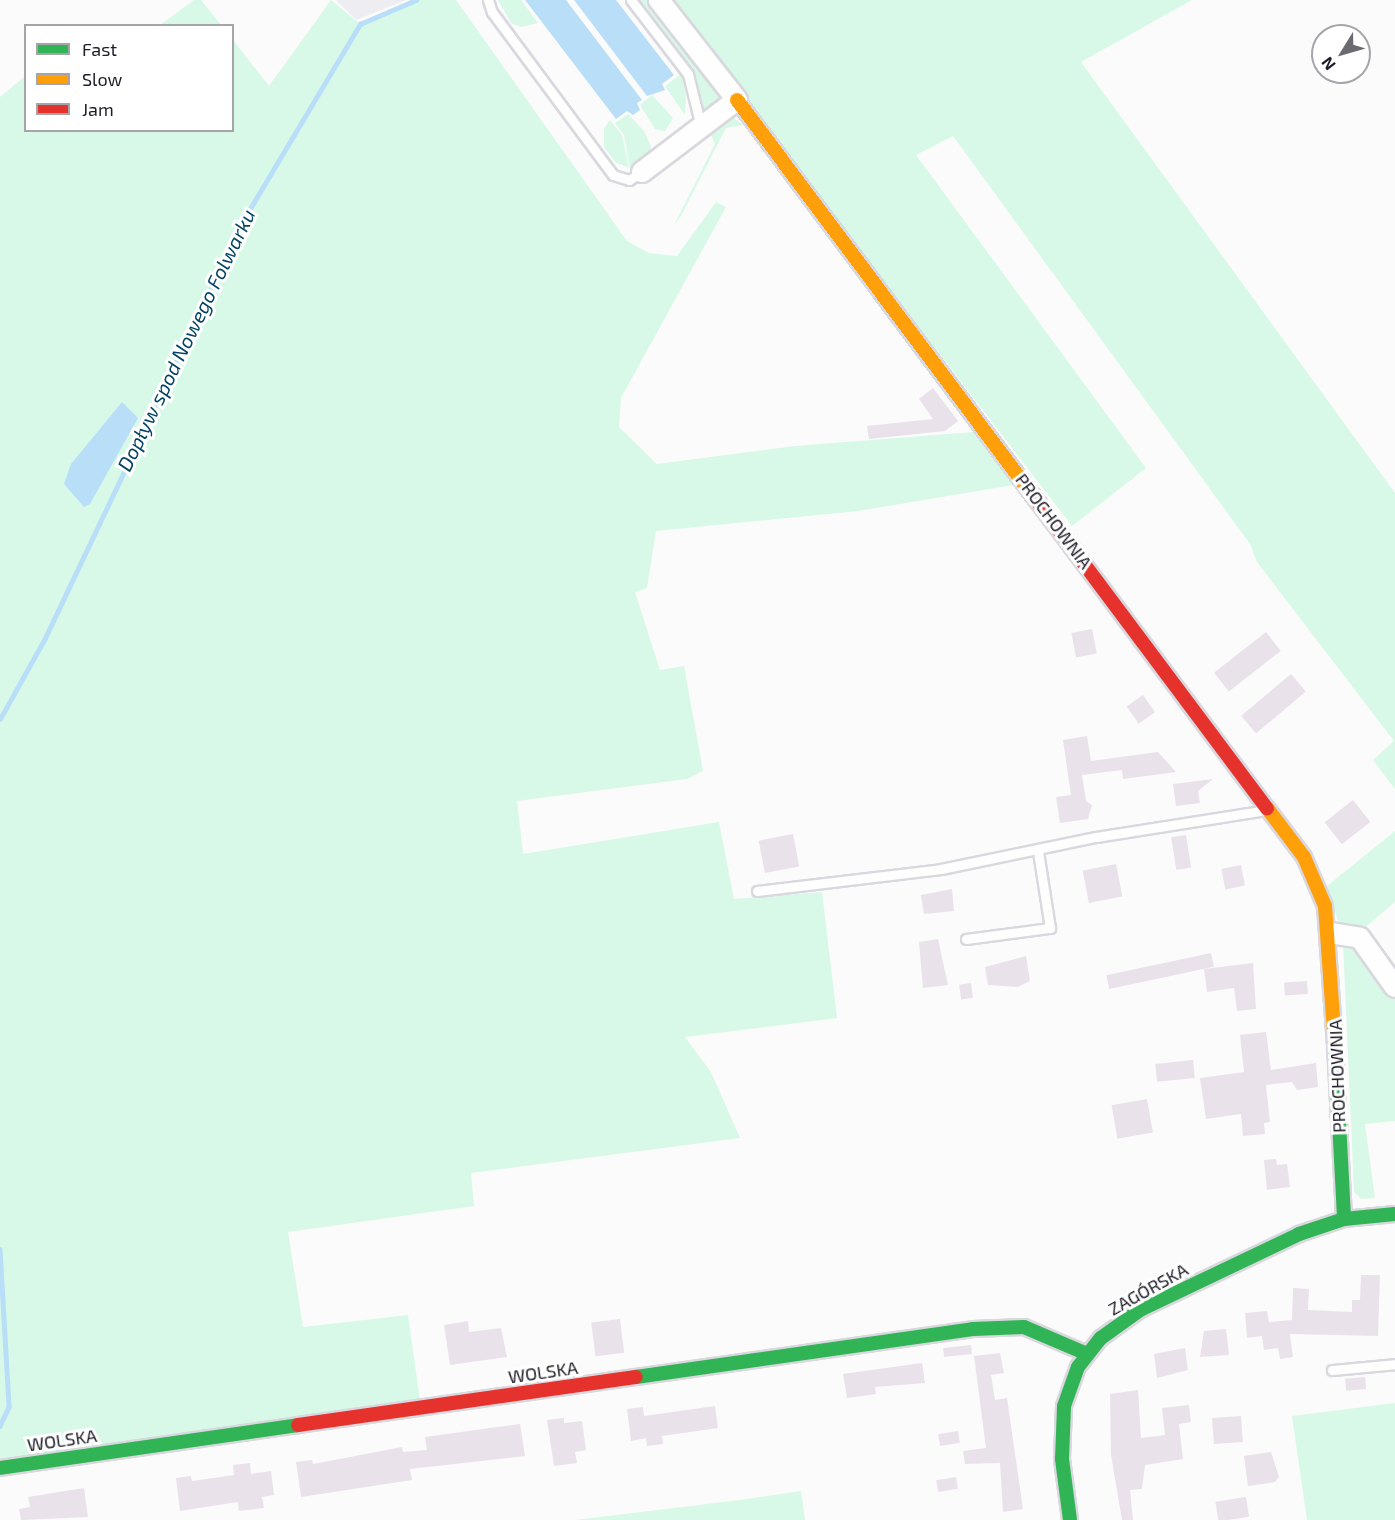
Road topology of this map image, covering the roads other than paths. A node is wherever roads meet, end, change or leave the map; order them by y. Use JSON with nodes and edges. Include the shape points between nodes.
{"nodes":[{"id":1,"x":488,"y":0,"type":"edge"},
{"id":2,"x":631,"y":0,"type":"edge"},
{"id":3,"x":659,"y":0,"type":"edge"},
{"id":4,"x":736,"y":100,"type":"junction"},
{"id":5,"x":700,"y":127,"type":"junction"},
{"id":6,"x":642,"y":172,"type":"joint"},
{"id":7,"x":1271,"y":808,"type":"junction"},
{"id":8,"x":1038,"y":851,"type":"junction"},
{"id":9,"x":757,"y":891,"type":"dead end"},
{"id":10,"x":1330,"y":933,"type":"junction"},
{"id":11,"x":966,"y":939,"type":"dead end"},
{"id":12,"x":1395,"y":987,"type":"edge"},
{"id":13,"x":1395,"y":1214,"type":"edge"},
{"id":14,"x":1344,"y":1220,"type":"junction"},
{"id":15,"x":1087,"y":1354,"type":"junction"},
{"id":16,"x":1395,"y":1364,"type":"edge"},
{"id":17,"x":1332,"y":1370,"type":"dead end"},
{"id":18,"x":0,"y":1468,"type":"edge"},
{"id":19,"x":1070,"y":1520,"type":"edge"}],
"edges":[{"from":1,"to":6,"type":"lane","via":[[492,12],[613,175],[629,180]]},
{"from":2,"to":5,"type":"lane","via":[[688,74]]},
{"from":3,"to":4,"type":"street"},
{"from":4,"to":5,"type":"street"},
{"from":4,"to":7,"type":"street","name":"PROCHOWNIA"},
{"from":5,"to":6,"type":"street"},
{"from":7,"to":8,"type":"lane"},
{"from":7,"to":10,"type":"street","name":"PROCHOWNIA","via":[[1316,879]]},
{"from":8,"to":9,"type":"lane","via":[[941,869]]},
{"from":8,"to":11,"type":"lane","via":[[1050,928]]},
{"from":10,"to":12,"type":"street","via":[[1360,938]]},
{"from":10,"to":14,"type":"street","name":"PROCHOWNIA"},
{"from":13,"to":14,"type":"street","name":"ZAGÓRSKA"},
{"from":14,"to":15,"type":"street","name":"ZAGÓRSKA","via":[[1299,1234],[1140,1310]]},
{"from":15,"to":18,"type":"street","name":"WOLSKA","via":[[1065,1341],[1024,1327],[973,1329]]},
{"from":15,"to":19,"type":"street","name":"ZAGÓRSKA","via":[[1068,1392],[1061,1425]]},
{"from":16,"to":17,"type":"lane"}]}
